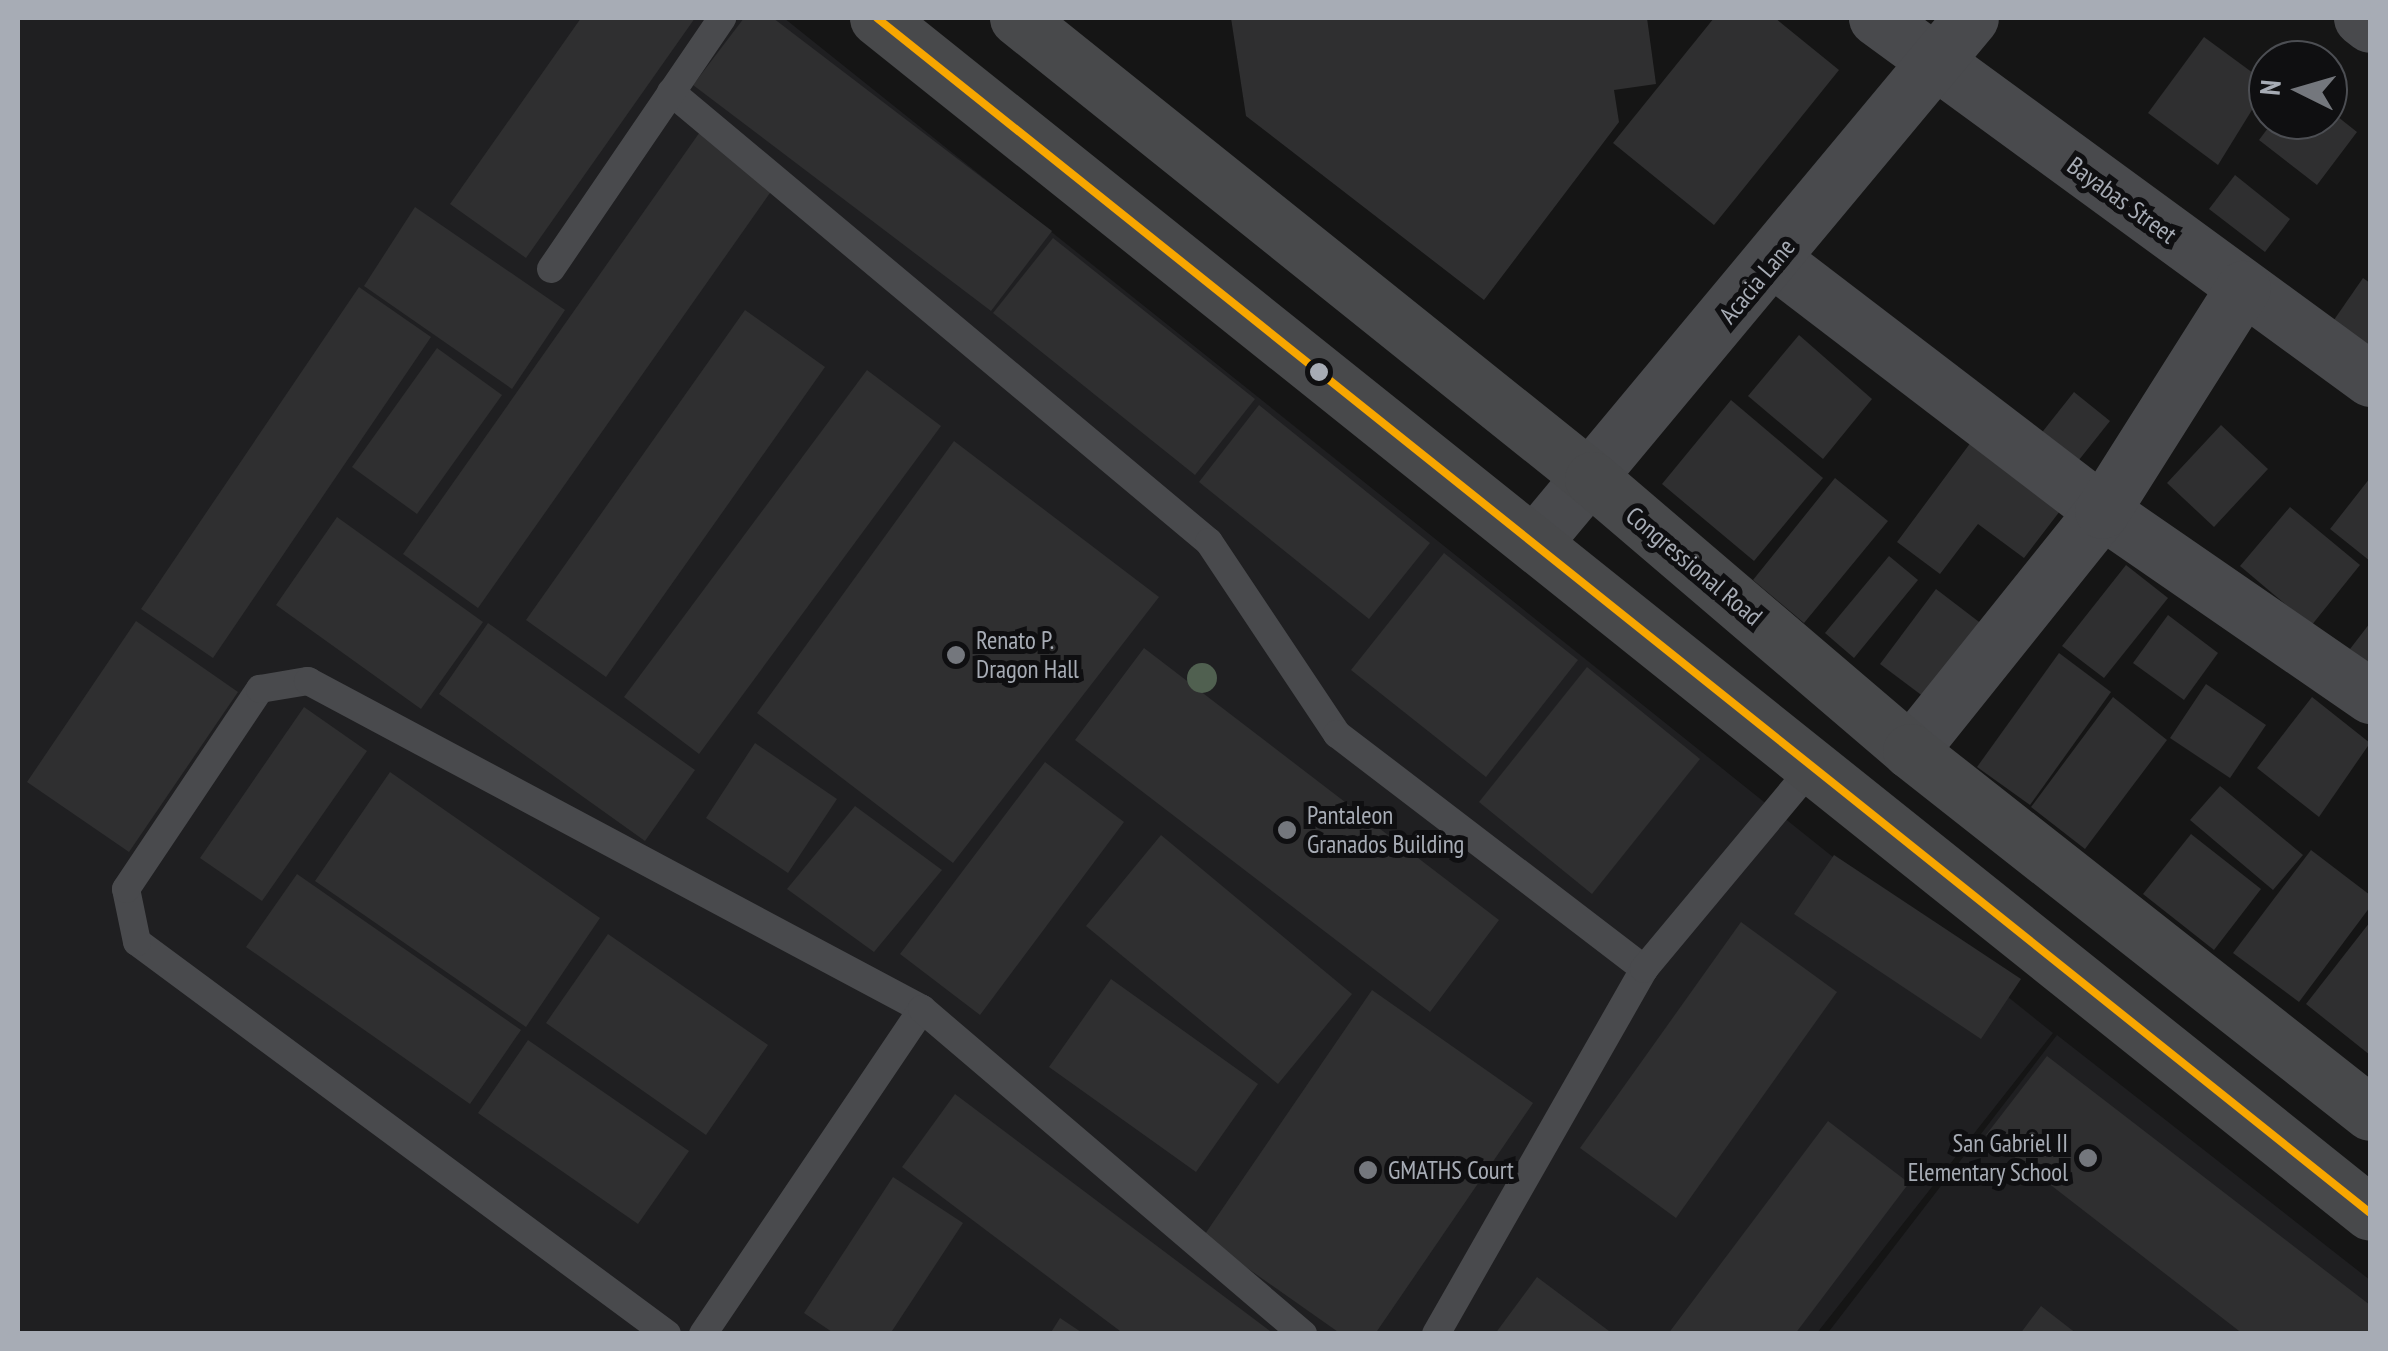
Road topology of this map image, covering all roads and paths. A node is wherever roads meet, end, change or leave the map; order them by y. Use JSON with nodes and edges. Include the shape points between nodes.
{"nodes":[{"id":1,"x":722,"y":18,"type":"edge"},
{"id":2,"x":877,"y":18,"type":"edge"},
{"id":3,"x":1018,"y":18,"type":"edge"},
{"id":4,"x":1876,"y":18,"type":"edge"},
{"id":5,"x":1970,"y":18,"type":"edge"},
{"id":6,"x":2361,"y":18,"type":"edge"},
{"id":7,"x":2370,"y":24,"type":"edge"},
{"id":8,"x":1935,"y":61,"type":"junction"},
{"id":9,"x":671,"y":92,"type":"junction"},
{"id":10,"x":1775,"y":260,"type":"junction"},
{"id":11,"x":551,"y":269,"type":"dead end"},
{"id":12,"x":2243,"y":288,"type":"junction"},
{"id":13,"x":2370,"y":380,"type":"edge"},
{"id":14,"x":1592,"y":479,"type":"junction"},
{"id":15,"x":2102,"y":510,"type":"junction"},
{"id":16,"x":1537,"y":539,"type":"junction"},
{"id":17,"x":2370,"y":696,"type":"edge"},
{"id":18,"x":1910,"y":752,"type":"junction"},
{"id":19,"x":1814,"y":766,"type":"junction"},
{"id":20,"x":1644,"y":969,"type":"junction"},
{"id":21,"x":922,"y":1008,"type":"junction"},
{"id":22,"x":2370,"y":1113,"type":"edge"},
{"id":23,"x":2370,"y":1213,"type":"edge"},
{"id":24,"x":667,"y":1334,"type":"edge"},
{"id":25,"x":704,"y":1334,"type":"edge"},
{"id":26,"x":1303,"y":1334,"type":"edge"},
{"id":27,"x":1436,"y":1334,"type":"edge"}],
"edges":[{"from":1,"to":9,"type":"lane"},
{"from":2,"to":16,"type":"main road"},
{"from":3,"to":14,"type":"main road","name":"Congressional Road"},
{"from":4,"to":8,"type":"street","name":"Bayabas Street"},
{"from":5,"to":8,"type":"street","name":"Acacia Lane"},
{"from":6,"to":7,"type":"street"},
{"from":8,"to":10,"type":"street","name":"Acacia Lane"},
{"from":8,"to":12,"type":"street","name":"Bayabas Street"},
{"from":9,"to":11,"type":"lane"},
{"from":9,"to":20,"type":"lane","via":[[1209,542],[1338,734]]},
{"from":10,"to":14,"type":"street","name":"Acacia Lane"},
{"from":10,"to":15,"type":"street"},
{"from":12,"to":13,"type":"street","name":"Bayabas Street"},
{"from":12,"to":15,"type":"street"},
{"from":14,"to":16,"type":"street","name":"Acacia Lane"},
{"from":14,"to":18,"type":"main road","name":"Congressional Road"},
{"from":15,"to":17,"type":"street"},
{"from":15,"to":18,"type":"street"},
{"from":16,"to":19,"type":"main road"},
{"from":18,"to":22,"type":"main road","name":"Congressional Road"},
{"from":19,"to":20,"type":"lane"},
{"from":19,"to":23,"type":"main road"},
{"from":20,"to":27,"type":"lane"},
{"from":21,"to":24,"type":"lane","via":[[308,681],[260,689],[126,890],[136,942]]},
{"from":21,"to":25,"type":"lane"},
{"from":21,"to":26,"type":"lane"}]}
